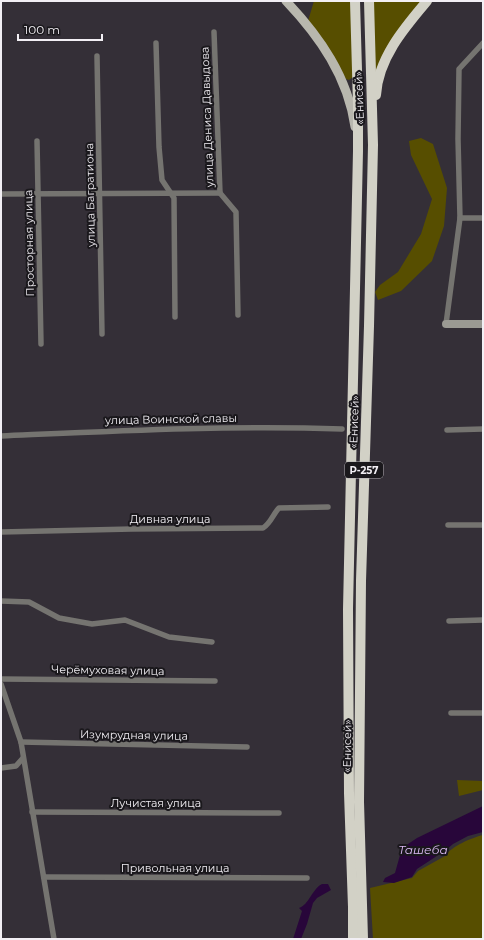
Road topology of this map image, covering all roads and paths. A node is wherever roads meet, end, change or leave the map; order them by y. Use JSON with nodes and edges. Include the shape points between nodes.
{"nodes":[{"id":1,"x":286,"y":1,"type":"edge"},
{"id":2,"x":355,"y":1,"type":"edge"},
{"id":3,"x":369,"y":1,"type":"edge"},
{"id":4,"x":427,"y":1,"type":"edge"},
{"id":5,"x":214,"y":32,"type":"dead end"},
{"id":6,"x":156,"y":43,"type":"dead end"},
{"id":7,"x":483,"y":43,"type":"edge"},
{"id":8,"x":97,"y":56,"type":"dead end"},
{"id":9,"x":37,"y":141,"type":"dead end"},
{"id":10,"x":372,"y":144,"type":"junction"},
{"id":11,"x":358,"y":152,"type":"junction"},
{"id":12,"x":99,"y":192,"type":"junction"},
{"id":13,"x":170,"y":192,"type":"junction"},
{"id":14,"x":38,"y":193,"type":"junction"},
{"id":15,"x":220,"y":193,"type":"junction"},
{"id":16,"x":1,"y":194,"type":"edge"},
{"id":17,"x":460,"y":218,"type":"junction"},
{"id":18,"x":483,"y":218,"type":"edge"},
{"id":19,"x":238,"y":315,"type":"dead end"},
{"id":20,"x":175,"y":317,"type":"dead end"},
{"id":21,"x":446,"y":324,"type":"joint"},
{"id":22,"x":483,"y":324,"type":"edge"},
{"id":23,"x":102,"y":334,"type":"dead end"},
{"id":24,"x":41,"y":344,"type":"dead end"},
{"id":25,"x":342,"y":429,"type":"dead end"},
{"id":26,"x":483,"y":429,"type":"edge"},
{"id":27,"x":447,"y":430,"type":"dead end"},
{"id":28,"x":1,"y":436,"type":"edge"},
{"id":29,"x":328,"y":507,"type":"dead end"},
{"id":30,"x":448,"y":525,"type":"dead end"},
{"id":31,"x":483,"y":525,"type":"edge"},
{"id":32,"x":1,"y":532,"type":"edge"},
{"id":33,"x":1,"y":602,"type":"edge"},
{"id":34,"x":483,"y":620,"type":"edge"},
{"id":35,"x":449,"y":621,"type":"dead end"},
{"id":36,"x":212,"y":642,"type":"dead end"},
{"id":37,"x":1,"y":679,"type":"edge"},
{"id":38,"x":215,"y":681,"type":"dead end"},
{"id":39,"x":1,"y":684,"type":"edge"},
{"id":40,"x":451,"y":712,"type":"dead end"},
{"id":41,"x":483,"y":712,"type":"edge"},
{"id":42,"x":20,"y":742,"type":"junction"},
{"id":43,"x":248,"y":747,"type":"dead end"},
{"id":44,"x":23,"y":758,"type":"junction"},
{"id":45,"x":1,"y":768,"type":"edge"},
{"id":46,"x":32,"y":812,"type":"junction"},
{"id":47,"x":279,"y":813,"type":"dead end"},
{"id":48,"x":44,"y":877,"type":"junction"},
{"id":49,"x":307,"y":878,"type":"dead end"},
{"id":50,"x":54,"y":939,"type":"edge"},
{"id":51,"x":353,"y":939,"type":"edge"},
{"id":52,"x":363,"y":939,"type":"edge"}],
"edges":[{"from":1,"to":11,"type":"main road","via":[[312,30],[332,59],[344,83],[353,116]]},
{"from":2,"to":11,"type":"highway","name":"«Енисей»","number":"Р-257"},
{"from":3,"to":10,"type":"highway","name":"«Енисей»","number":"Р-257"},
{"from":4,"to":10,"type":"highway","via":[[404,29],[381,70],[376,87]]},
{"from":5,"to":15,"type":"street","name":"улица Дениса Давыдова"},
{"from":6,"to":13,"type":"street","via":[[162,180]]},
{"from":7,"to":17,"type":"street","via":[[459,69]]},
{"from":8,"to":12,"type":"street","name":"улица Багратиона"},
{"from":9,"to":14,"type":"street","name":"Просторная улица"},
{"from":10,"to":52,"type":"highway","name":"«Енисей»","number":"Р-257","via":[[360,581],[358,802]]},
{"from":11,"to":51,"type":"highway","name":"«Енисей»","number":"Р-257","via":[[348,609]]},
{"from":12,"to":13,"type":"street"},
{"from":12,"to":14,"type":"street"},
{"from":12,"to":23,"type":"street","name":"улица Багратиона"},
{"from":13,"to":15,"type":"street"},
{"from":13,"to":20,"type":"street","via":[[174,198]]},
{"from":14,"to":16,"type":"street"},
{"from":14,"to":24,"type":"street","name":"Просторная улица"},
{"from":15,"to":19,"type":"street","name":"улица Дениса Давыдова","via":[[236,212]]},
{"from":17,"to":18,"type":"street"},
{"from":17,"to":21,"type":"street"},
{"from":21,"to":22,"type":"street"},
{"from":25,"to":28,"type":"street","name":"улица Воинской славы","via":[[136,430]]},
{"from":26,"to":27,"type":"street"},
{"from":29,"to":32,"type":"street","name":"Дивная улица","via":[[279,508],[264,528]]},
{"from":30,"to":31,"type":"street"},
{"from":33,"to":36,"type":"street","via":[[29,602],[59,618],[92,624],[125,620],[169,637]]},
{"from":34,"to":35,"type":"street"},
{"from":37,"to":38,"type":"street","name":"Черёмуховая улица"},
{"from":39,"to":42,"type":"street"},
{"from":40,"to":41,"type":"street"},
{"from":42,"to":43,"type":"street","name":"Изумрудная улица"},
{"from":42,"to":44,"type":"street"},
{"from":44,"to":45,"type":"street","via":[[16,766]]},
{"from":44,"to":46,"type":"street"},
{"from":46,"to":47,"type":"street","name":"Лучистая улица"},
{"from":46,"to":48,"type":"street"},
{"from":48,"to":49,"type":"street","name":"Привольная улица"},
{"from":48,"to":50,"type":"street"}]}
